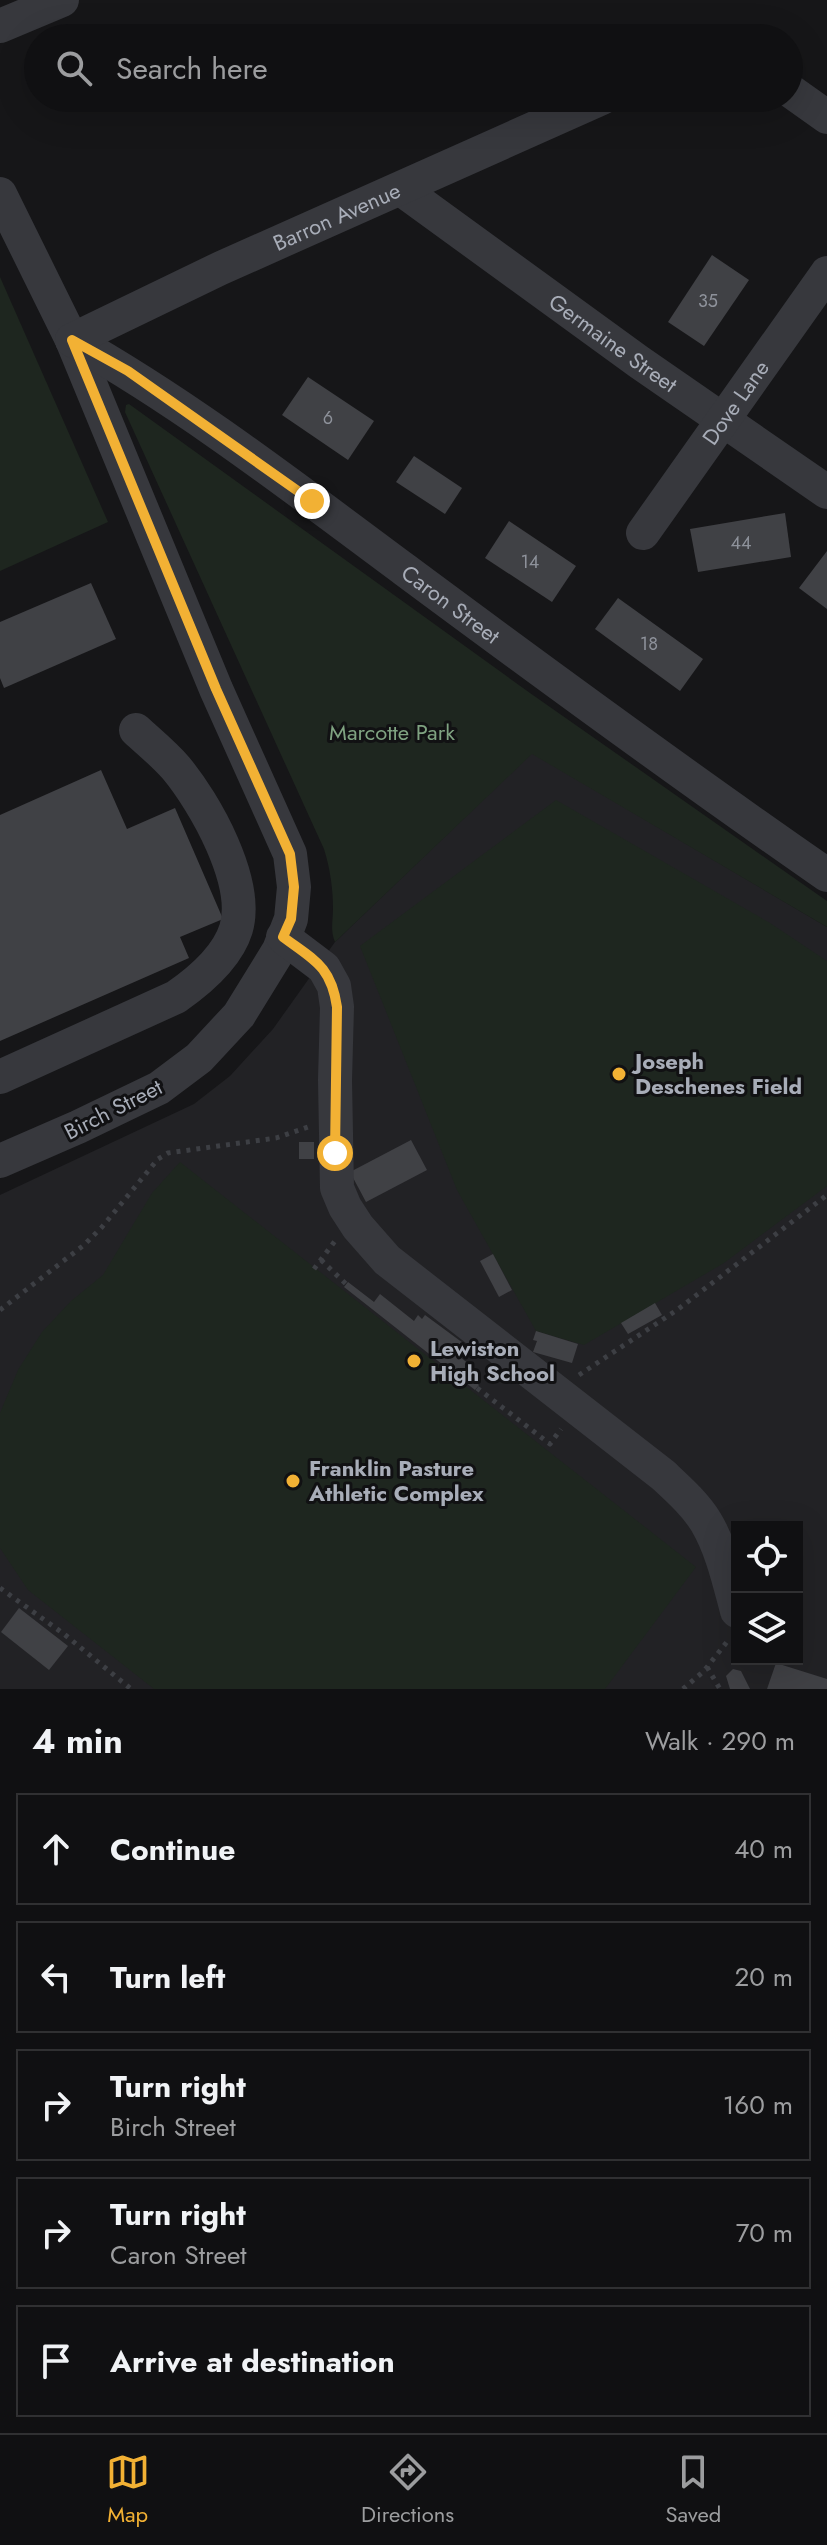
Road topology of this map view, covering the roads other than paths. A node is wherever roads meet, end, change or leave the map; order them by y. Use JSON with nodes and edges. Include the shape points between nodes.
{"nodes":[{"id":1,"x":62,"y":0,"type":"edge"},
{"id":2,"x":0,"y":26,"type":"edge"},
{"id":3,"x":803,"y":100,"type":"edge"},
{"id":4,"x":571,"y":112,"type":"edge"},
{"id":5,"x":827,"y":117,"type":"edge"},
{"id":6,"x":401,"y":189,"type":"junction"},
{"id":7,"x":0,"y":194,"type":"edge"},
{"id":8,"x":827,"y":273,"type":"edge"},
{"id":9,"x":72,"y":340,"type":"junction"},
{"id":10,"x":723,"y":420,"type":"junction"},
{"id":11,"x":827,"y":492,"type":"edge"},
{"id":12,"x":643,"y":533,"type":"dead end"},
{"id":13,"x":136,"y":730,"type":"dead end"},
{"id":14,"x":827,"y":875,"type":"edge"},
{"id":15,"x":283,"y":937,"type":"junction"},
{"id":16,"x":0,"y":1077,"type":"edge"},
{"id":17,"x":0,"y":1161,"type":"edge"},
{"id":18,"x":732,"y":1593,"type":"edge"}],
"edges":[{"from":1,"to":2,"type":"street"},
{"from":3,"to":5,"type":"street"},
{"from":4,"to":6,"type":"street","name":"Barron Avenue"},
{"from":6,"to":9,"type":"street","name":"Barron Avenue"},
{"from":6,"to":10,"type":"street","name":"Germaine Street"},
{"from":7,"to":9,"type":"street","name":"Birch Street"},
{"from":8,"to":10,"type":"street","name":"Dove Lane"},
{"from":9,"to":14,"type":"street","name":"Caron Street","via":[[128,371],[312,501]]},
{"from":9,"to":15,"type":"street","name":"Birch Street","via":[[290,854],[294,887]]},
{"from":10,"to":11,"type":"street","name":"Germaine Street"},
{"from":10,"to":12,"type":"street","name":"Dove Lane"},
{"from":13,"to":16,"type":"street","via":[[176,768],[209,817],[233,870],[236,930],[200,980],[176,997]]},
{"from":15,"to":17,"type":"street","name":"Birch Street","via":[[239,1015],[199,1058],[159,1088]]},
{"from":15,"to":18,"type":"street","via":[[324,968],[334,986],[337,1188],[358,1227],[387,1260],[663,1475],[705,1521]]}]}
